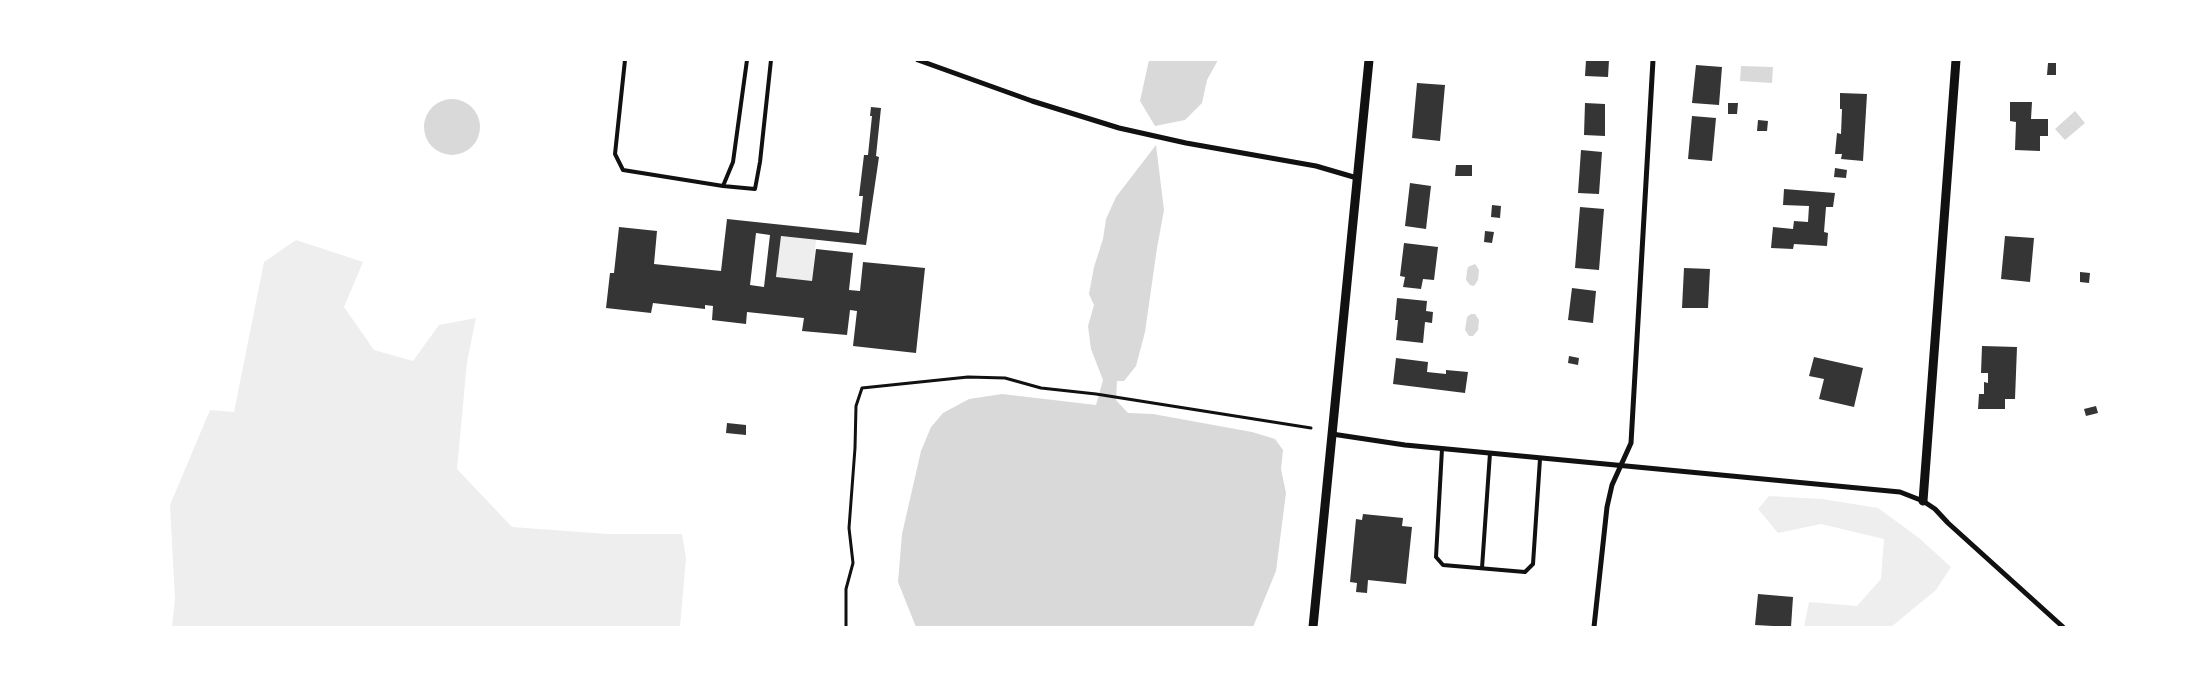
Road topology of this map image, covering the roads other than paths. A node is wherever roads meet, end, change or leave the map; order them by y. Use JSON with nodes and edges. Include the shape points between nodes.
{"nodes":[{"id":1,"x":625,"y":60,"type":"edge"},
{"id":2,"x":747,"y":60,"type":"edge"},
{"id":3,"x":771,"y":60,"type":"edge"},
{"id":4,"x":918,"y":60,"type":"edge"},
{"id":5,"x":1369,"y":60,"type":"edge"},
{"id":6,"x":1653,"y":60,"type":"edge"},
{"id":7,"x":1956,"y":60,"type":"edge"},
{"id":8,"x":1357,"y":178,"type":"junction"},
{"id":9,"x":723,"y":186,"type":"junction"},
{"id":10,"x":1332,"y":434,"type":"junction"},
{"id":11,"x":1442,"y":449,"type":"junction"},
{"id":12,"x":1490,"y":454,"type":"junction"},
{"id":13,"x":1540,"y":459,"type":"junction"},
{"id":14,"x":1622,"y":467,"type":"junction"},
{"id":15,"x":1923,"y":501,"type":"junction"},
{"id":16,"x":1482,"y":568,"type":"junction"},
{"id":17,"x":1312,"y":627,"type":"edge"},
{"id":18,"x":1594,"y":627,"type":"edge"},
{"id":19,"x":2063,"y":627,"type":"edge"}],
"edges":[{"from":1,"to":9,"type":"lane","via":[[615,154],[623,170]]},
{"from":2,"to":9,"type":"lane","via":[[733,162]]},
{"from":3,"to":9,"type":"lane","via":[[755,189]]},
{"from":4,"to":8,"type":"street","via":[[1032,102],[1119,128],[1316,166]]},
{"from":5,"to":8,"type":"street"},
{"from":6,"to":14,"type":"street","via":[[1631,443]]},
{"from":7,"to":15,"type":"street"},
{"from":8,"to":10,"type":"street"},
{"from":10,"to":11,"type":"street"},
{"from":10,"to":17,"type":"street"},
{"from":11,"to":12,"type":"street"},
{"from":11,"to":16,"type":"lane","via":[[1436,557],[1443,565]]},
{"from":12,"to":13,"type":"street"},
{"from":12,"to":16,"type":"lane"},
{"from":13,"to":14,"type":"street"},
{"from":13,"to":16,"type":"lane","via":[[1533,564],[1525,572]]},
{"from":14,"to":15,"type":"street","via":[[1900,492]]},
{"from":14,"to":18,"type":"street","via":[[1612,485],[1607,507]]},
{"from":15,"to":19,"type":"street"}]}
